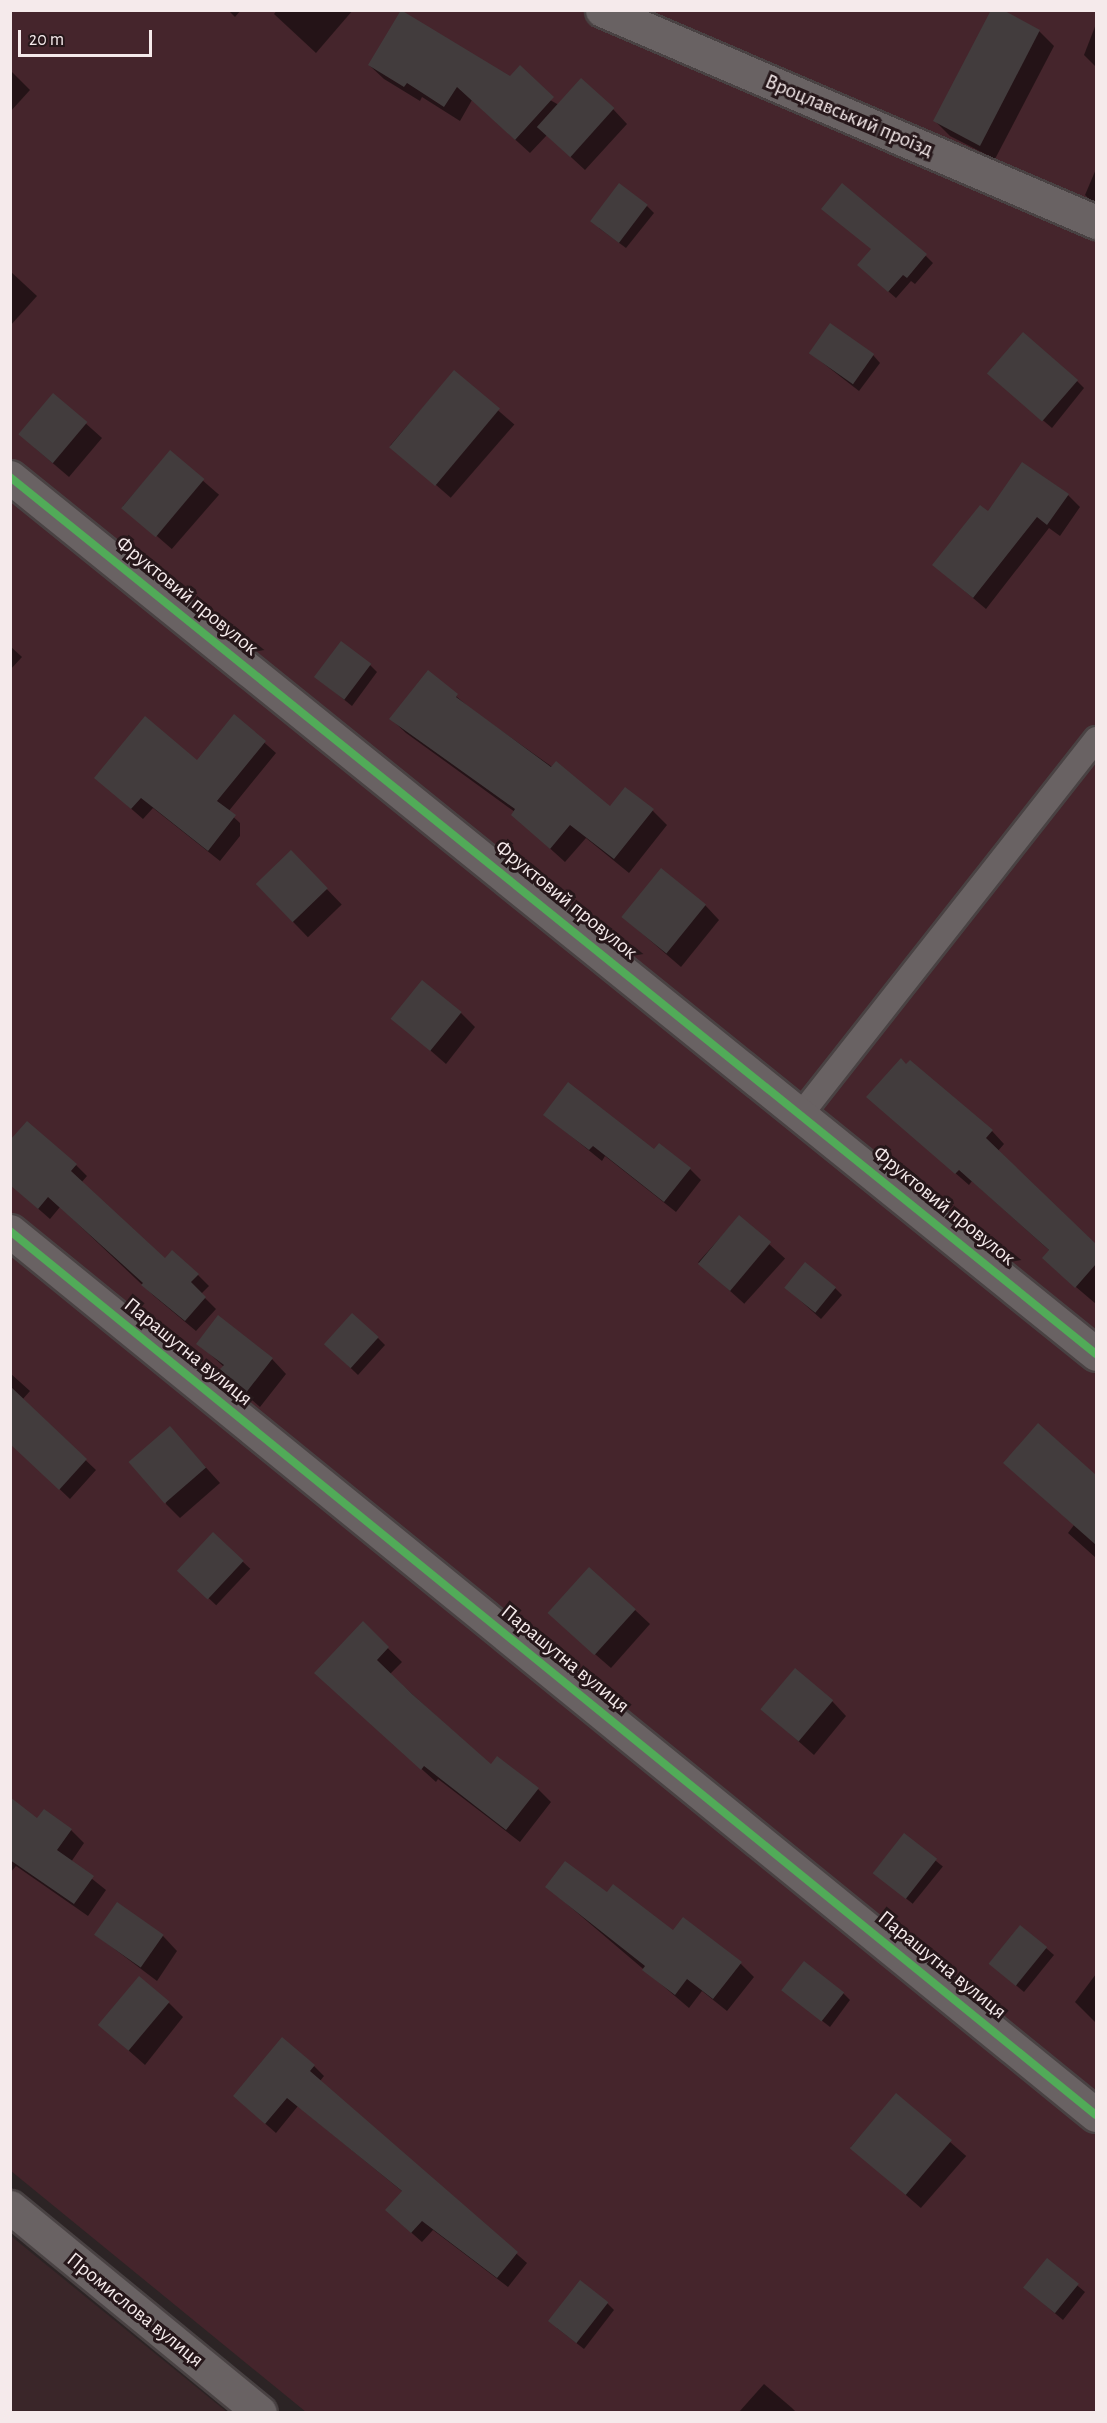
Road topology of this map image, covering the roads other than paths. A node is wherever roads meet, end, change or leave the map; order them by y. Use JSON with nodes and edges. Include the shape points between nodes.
{"nodes":[{"id":1,"x":602,"y":10,"type":"edge"},
{"id":2,"x":1096,"y":222,"type":"edge"},
{"id":3,"x":10,"y":477,"type":"edge"},
{"id":4,"x":1096,"y":739,"type":"edge"},
{"id":5,"x":802,"y":1113,"type":"junction"},
{"id":6,"x":10,"y":1231,"type":"edge"},
{"id":7,"x":1096,"y":1354,"type":"edge"},
{"id":8,"x":1096,"y":2115,"type":"edge"},
{"id":9,"x":10,"y":2207,"type":"edge"},
{"id":10,"x":260,"y":2412,"type":"edge"}],
"edges":[{"from":1,"to":2,"type":"street","name":"Вроцлавський проїзд"},
{"from":3,"to":5,"type":"street","name":"Фруктовий провулок"},
{"from":4,"to":5,"type":"lane"},
{"from":5,"to":7,"type":"street","name":"Фруктовий провулок"},
{"from":6,"to":8,"type":"street","name":"Парашутна вулиця"},
{"from":9,"to":10,"type":"street","name":"Промислова вулиця"}]}
